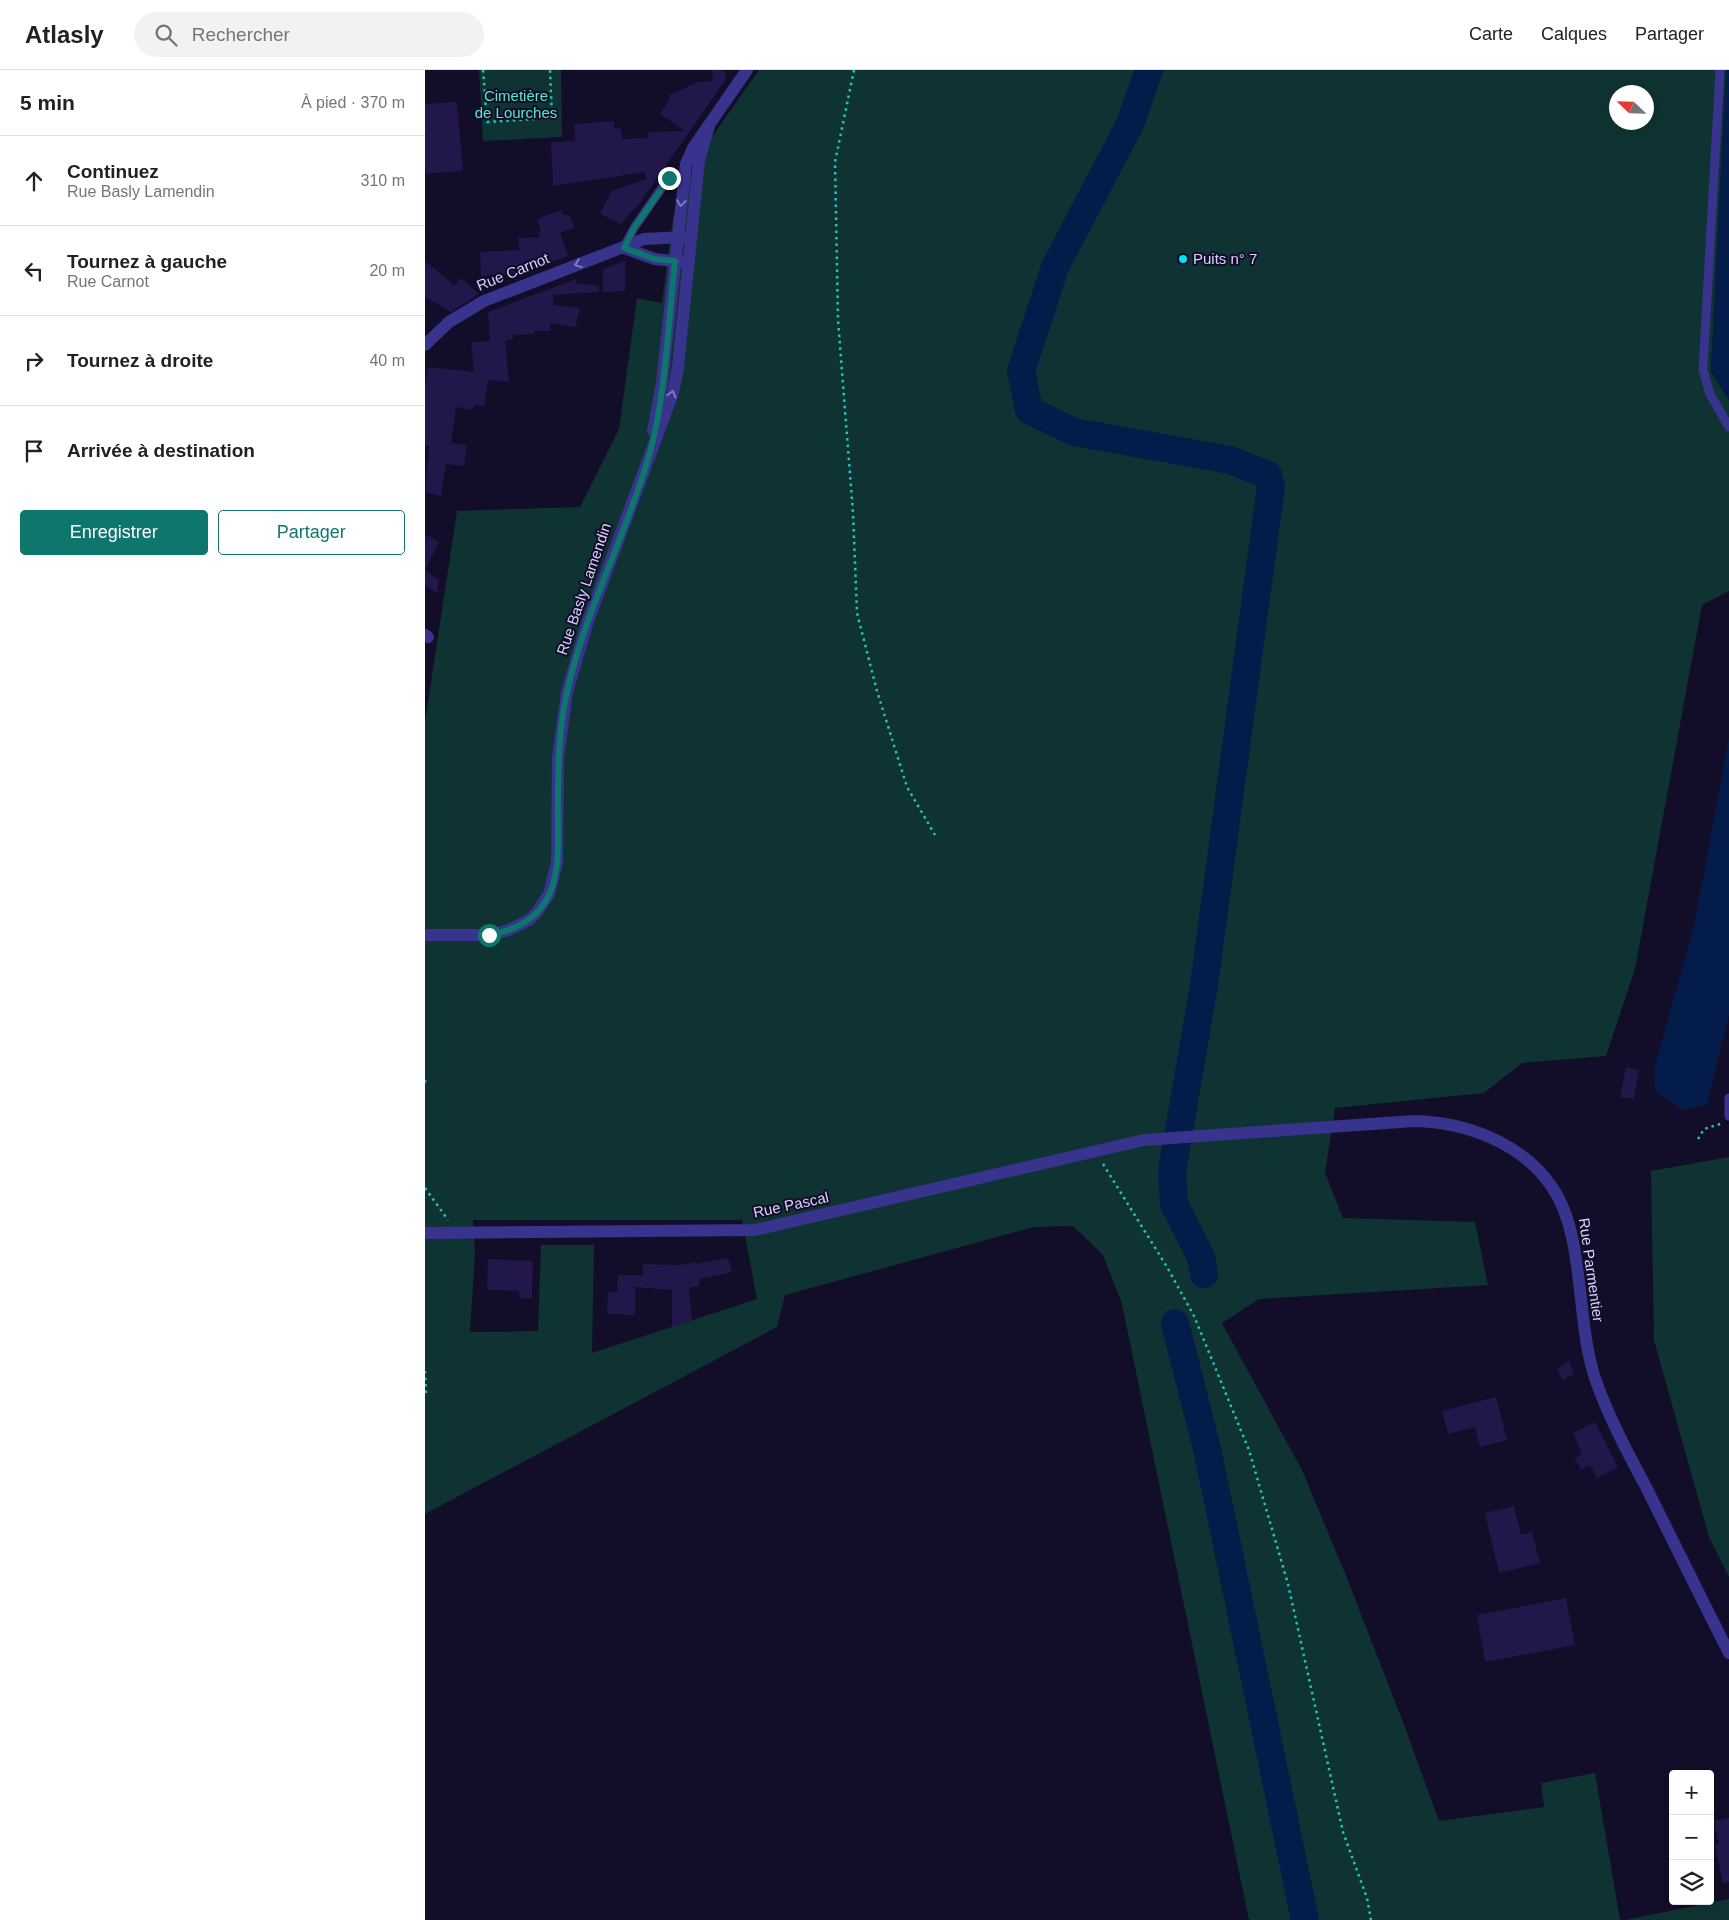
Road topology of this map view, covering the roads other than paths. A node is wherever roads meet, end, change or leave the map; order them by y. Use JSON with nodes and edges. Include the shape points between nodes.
{"nodes":[{"id":1,"x":747,"y":70,"type":"edge"},
{"id":2,"x":1720,"y":70,"type":"edge"},
{"id":3,"x":709,"y":126,"type":"junction"},
{"id":4,"x":669,"y":178,"type":"dead end"},
{"id":5,"x":677,"y":237,"type":"junction"},
{"id":6,"x":692,"y":237,"type":"junction"},
{"id":7,"x":624,"y":248,"type":"junction"},
{"id":8,"x":675,"y":261,"type":"junction"},
{"id":9,"x":690,"y":262,"type":"junction"},
{"id":10,"x":425,"y":345,"type":"edge"},
{"id":11,"x":1729,"y":427,"type":"edge"},
{"id":12,"x":649,"y":456,"type":"junction"},
{"id":13,"x":425,"y":935,"type":"edge"},
{"id":14,"x":1729,"y":1098,"type":"edge"},
{"id":15,"x":1729,"y":1116,"type":"edge"},
{"id":16,"x":1155,"y":1138,"type":"joint"},
{"id":17,"x":425,"y":1233,"type":"edge"},
{"id":18,"x":1729,"y":1653,"type":"edge"}],
"edges":[{"from":1,"to":3,"type":"street","name":"Rue Basly Lamendin"},
{"from":2,"to":11,"type":"lane","via":[[1703,370],[1709,394]]},
{"from":3,"to":5,"type":"street","name":"Rue Basly Lamendin","one_way":true,"via":[[686,164]]},
{"from":3,"to":6,"type":"street","name":"Rue Basly Lamendin","via":[[701,152]]},
{"from":4,"to":7,"type":"lane"},
{"from":5,"to":6,"type":"street","name":"Rue Carnot"},
{"from":5,"to":7,"type":"street","name":"Rue Carnot","via":[[644,239]]},
{"from":5,"to":8,"type":"street","name":"Rue Basly Lamendin"},
{"from":6,"to":9,"type":"street","name":"Rue Basly Lamendin"},
{"from":7,"to":8,"type":"street","via":[[655,259]]},
{"from":7,"to":10,"type":"street","name":"Rue Carnot","one_way":true,"via":[[479,303],[449,322]]},
{"from":8,"to":9,"type":"street"},
{"from":8,"to":12,"type":"street","name":"Rue Basly Lamendin","via":[[662,383]]},
{"from":12,"to":9,"type":"street","name":"Rue Basly Lamendin","one_way":true,"via":[[676,382]]},
{"from":12,"to":13,"type":"street","name":"Rue Basly Lamendin","via":[[587,624],[567,692],[558,758],[557,862],[549,894],[533,916],[509,930],[489,935]]},
{"from":14,"to":15,"type":"lane"},
{"from":16,"to":17,"type":"street","name":"Rue Pascal","via":[[755,1230]]},
{"from":16,"to":18,"type":"street","name":"Rue Parmentier","via":[[1401,1121],[1437,1122],[1473,1130],[1495,1140],[1547,1179],[1568,1220],[1584,1334],[1595,1381]]}]}
